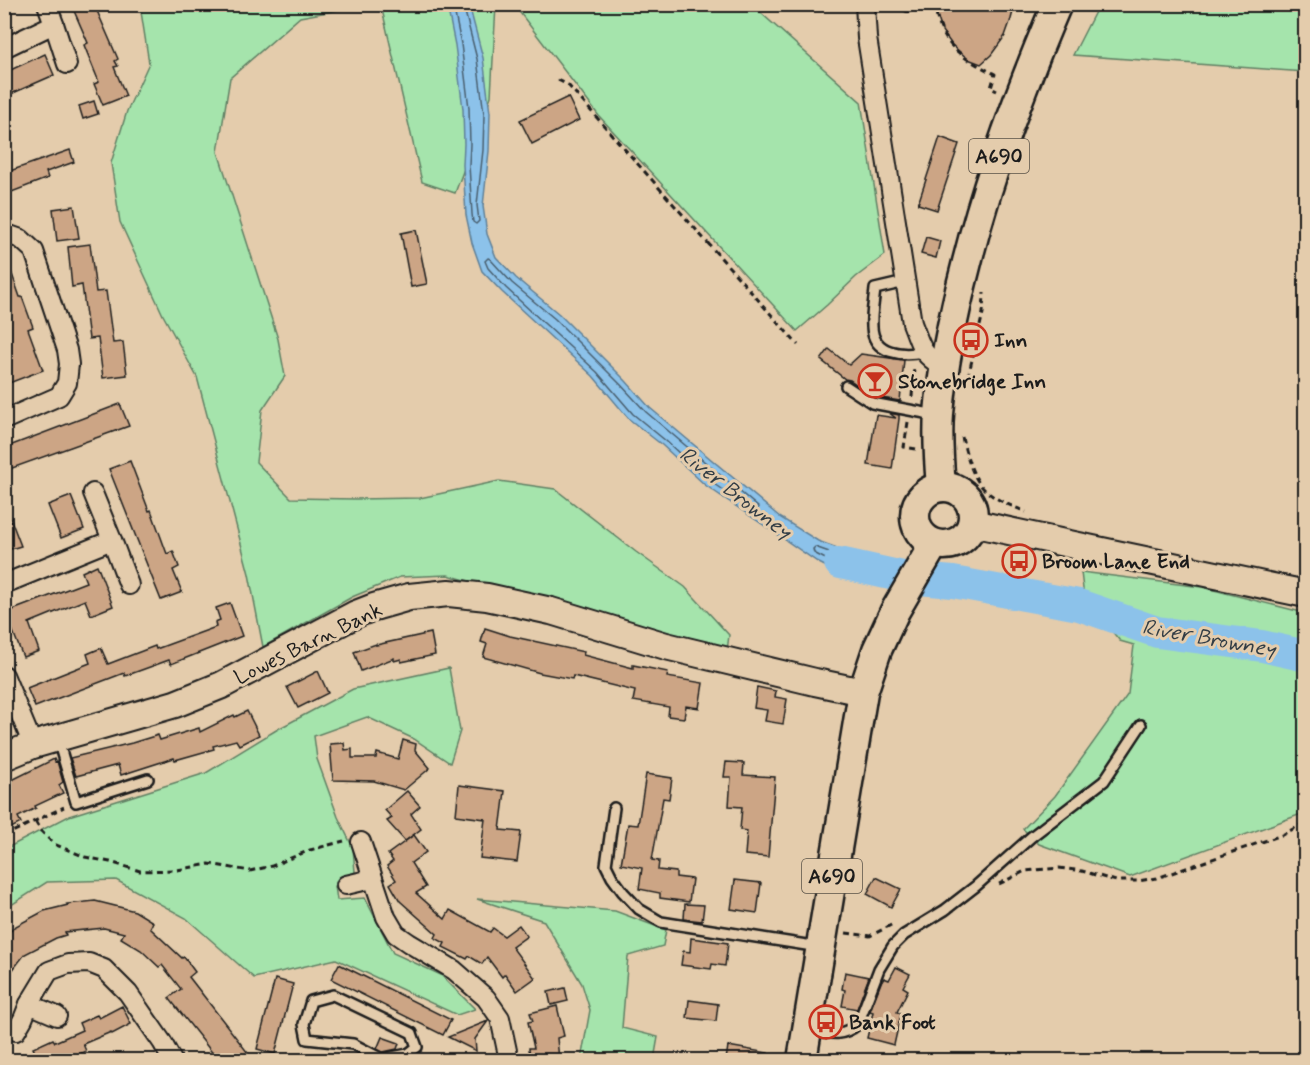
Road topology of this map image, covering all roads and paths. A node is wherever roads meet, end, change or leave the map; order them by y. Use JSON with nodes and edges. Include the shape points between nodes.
{"nodes":[{"id":1,"x":47,"y":4,"type":"edge"},
{"id":2,"x":866,"y":4,"type":"edge"},
{"id":3,"x":934,"y":4,"type":"edge"},
{"id":4,"x":1057,"y":4,"type":"edge"},
{"id":5,"x":54,"y":24,"type":"junction"},
{"id":6,"x":4,"y":48,"type":"edge"},
{"id":7,"x":67,"y":64,"type":"dead end"},
{"id":8,"x":558,"y":80,"type":"dead end"},
{"id":9,"x":998,"y":91,"type":"dead end"},
{"id":10,"x":4,"y":233,"type":"edge"},
{"id":11,"x":905,"y":282,"type":"junction"},
{"id":12,"x":985,"y":290,"type":"dead end"},
{"id":13,"x":798,"y":345,"type":"dead end"},
{"id":14,"x":945,"y":367,"type":"junction"},
{"id":15,"x":846,"y":386,"type":"dead end"},
{"id":16,"x":938,"y":416,"type":"junction"},
{"id":17,"x":4,"y":420,"type":"edge"},
{"id":18,"x":961,"y":432,"type":"dead end"},
{"id":19,"x":941,"y":487,"type":"junction"},
{"id":20,"x":93,"y":493,"type":"dead end"},
{"id":21,"x":1006,"y":503,"type":"dead end"},
{"id":22,"x":972,"y":523,"type":"junction"},
{"id":23,"x":112,"y":540,"type":"junction"},
{"id":24,"x":934,"y":544,"type":"junction"},
{"id":25,"x":4,"y":584,"type":"edge"},
{"id":26,"x":129,"y":585,"type":"dead end"},
{"id":27,"x":1305,"y":594,"type":"edge"},
{"id":28,"x":4,"y":675,"type":"edge"},
{"id":29,"x":863,"y":692,"type":"junction"},
{"id":30,"x":1141,"y":725,"type":"dead end"},
{"id":31,"x":57,"y":738,"type":"junction"},
{"id":32,"x":33,"y":745,"type":"junction"},
{"id":33,"x":4,"y":757,"type":"edge"},
{"id":34,"x":148,"y":778,"type":"dead end"},
{"id":35,"x":76,"y":802,"type":"junction"},
{"id":36,"x":614,"y":808,"type":"dead end"},
{"id":37,"x":35,"y":821,"type":"junction"},
{"id":38,"x":1305,"y":822,"type":"edge"},
{"id":39,"x":4,"y":836,"type":"edge"},
{"id":40,"x":361,"y":842,"type":"joint"},
{"id":41,"x":372,"y":879,"type":"junction"},
{"id":42,"x":346,"y":885,"type":"dead end"},
{"id":43,"x":994,"y":886,"type":"dead end"},
{"id":44,"x":895,"y":923,"type":"dead end"},
{"id":45,"x":822,"y":938,"type":"junction"},
{"id":46,"x":29,"y":1004,"type":"junction"},
{"id":47,"x":57,"y":1016,"type":"dead end"},
{"id":48,"x":807,"y":1029,"type":"junction"},
{"id":49,"x":16,"y":1031,"type":"dead end"},
{"id":50,"x":172,"y":1060,"type":"edge"},
{"id":51,"x":382,"y":1060,"type":"edge"},
{"id":52,"x":508,"y":1060,"type":"edge"},
{"id":53,"x":802,"y":1060,"type":"edge"}],
"edges":[{"from":1,"to":5,"type":"street"},
{"from":2,"to":11,"type":"street","via":[[867,38]]},
{"from":3,"to":9,"type":"path","via":[[937,21],[949,44],[969,61],[995,74],[991,88]]},
{"from":4,"to":14,"type":"main road","number":"A690","via":[[1019,98],[977,222],[954,312]]},
{"from":5,"to":6,"type":"street"},
{"from":5,"to":7,"type":"street"},
{"from":8,"to":13,"type":"path","via":[[567,85]]},
{"from":10,"to":17,"type":"street","via":[[21,239],[34,251],[69,364],[67,383],[59,396]]},
{"from":11,"to":14,"type":"street","via":[[912,322]]},
{"from":11,"to":14,"type":"lane","via":[[875,289],[875,340],[885,350]]},
{"from":12,"to":14,"type":"path","via":[[983,313]]},
{"from":14,"to":16,"type":"main road","number":"A690"},
{"from":15,"to":16,"type":"lane","via":[[872,403]]},
{"from":16,"to":19,"type":"main road","number":"A690"},
{"from":18,"to":21,"type":"path","via":[[973,472],[984,489]]},
{"from":19,"to":22,"type":"main road","via":[[951,487],[966,497],[971,505]]},
{"from":19,"to":24,"type":"main road","via":[[925,493],[916,508],[916,526]]},
{"from":20,"to":23,"type":"street"},
{"from":22,"to":24,"type":"main road","via":[[969,532],[953,544]]},
{"from":22,"to":27,"type":"street"},
{"from":23,"to":25,"type":"street"},
{"from":23,"to":26,"type":"street"},
{"from":24,"to":29,"type":"main road","number":"A690","via":[[894,611]]},
{"from":28,"to":32,"type":"street"},
{"from":29,"to":31,"type":"street","name":"Lowes Barn Bank","via":[[666,646],[551,611],[449,593],[409,597],[374,607],[222,686],[175,704]]},
{"from":29,"to":45,"type":"main road","number":"A690"},
{"from":30,"to":48,"type":"lane","via":[[1104,781],[1031,837],[976,886],[893,946],[879,969],[858,1024],[842,1034]]},
{"from":31,"to":32,"type":"street","name":"Lowes Barn Bank"},
{"from":31,"to":35,"type":"lane"},
{"from":32,"to":33,"type":"street","name":"Lowes Barn Bank"},
{"from":34,"to":35,"type":"lane"},
{"from":35,"to":37,"type":"path"},
{"from":36,"to":45,"type":"lane","via":[[606,865],[639,909],[661,922]]},
{"from":37,"to":39,"type":"path"},
{"from":37,"to":40,"type":"path","via":[[54,844],[85,857],[140,871],[209,864],[250,871],[310,850],[345,841]]},
{"from":38,"to":43,"type":"path","via":[[1282,835],[1158,878],[1116,881],[1059,868],[1025,871]]},
{"from":40,"to":41,"type":"street"},
{"from":41,"to":42,"type":"street"},
{"from":41,"to":52,"type":"street","via":[[396,934],[454,970],[486,998],[500,1018]]},
{"from":44,"to":45,"type":"path","via":[[870,936]]},
{"from":45,"to":48,"type":"main road","number":"A690"},
{"from":46,"to":47,"type":"street"},
{"from":46,"to":49,"type":"street"},
{"from":46,"to":50,"type":"street","via":[[49,971],[68,964],[88,963],[104,969],[128,993]]},
{"from":48,"to":53,"type":"main road","number":"A690"},
{"from":51,"to":51,"type":"lane","via":[[353,1044],[307,1039],[304,1023],[312,1001],[333,995],[412,1033],[417,1047],[408,1054]]}]}
